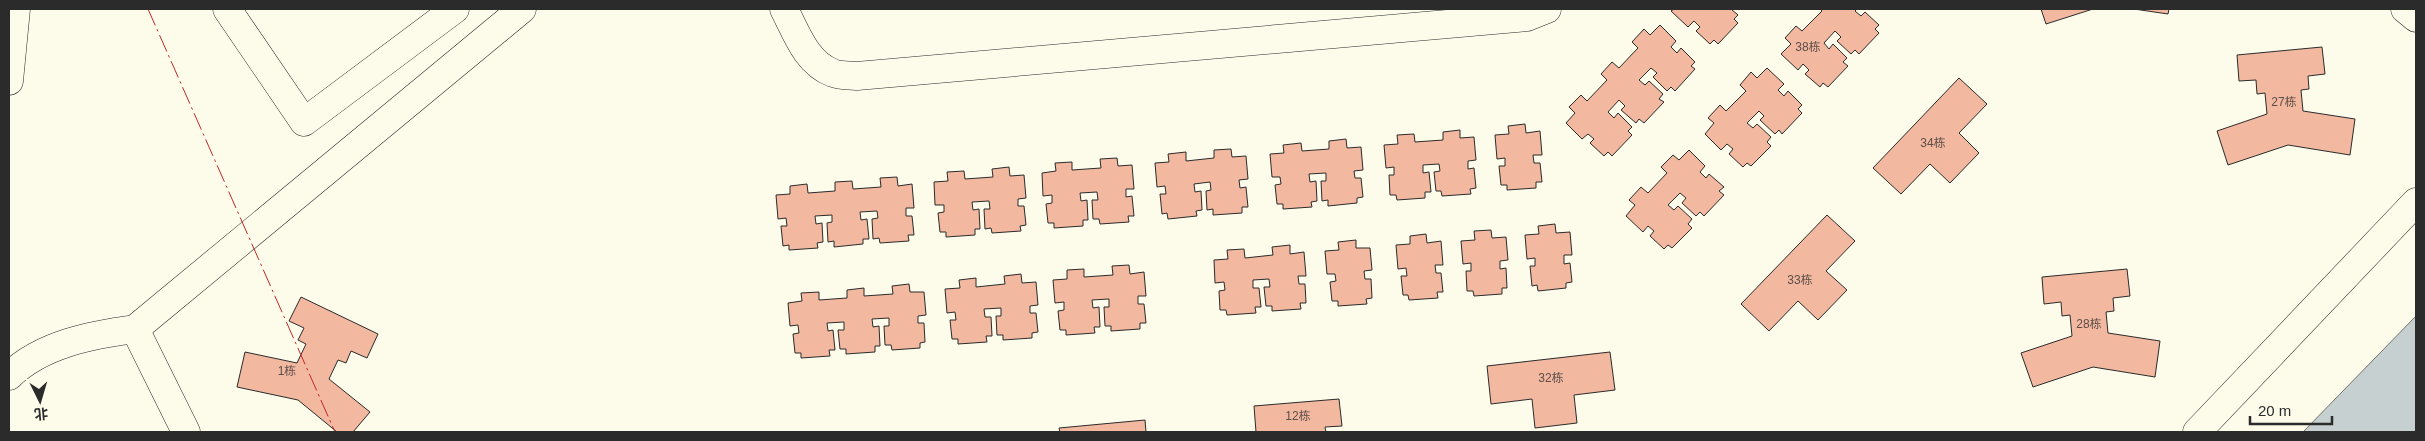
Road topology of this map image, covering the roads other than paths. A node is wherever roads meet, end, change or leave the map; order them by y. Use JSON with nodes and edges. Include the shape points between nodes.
{"nodes":[{"id":1,"x":16,"y":9,"type":"edge"},
{"id":2,"x":227,"y":9,"type":"edge"},
{"id":3,"x":455,"y":9,"type":"edge"},
{"id":4,"x":522,"y":9,"type":"edge"},
{"id":5,"x":784,"y":9,"type":"edge"},
{"id":6,"x":1547,"y":9,"type":"edge"},
{"id":7,"x":2405,"y":9,"type":"edge"},
{"id":8,"x":2416,"y":18,"type":"edge"},
{"id":9,"x":9,"y":80,"type":"edge"},
{"id":10,"x":2416,"y":202,"type":"edge"},
{"id":11,"x":136,"y":329,"type":"junction"},
{"id":12,"x":9,"y":376,"type":"edge"},
{"id":13,"x":186,"y":432,"type":"edge"},
{"id":14,"x":2197,"y":432,"type":"edge"}],
"edges":[{"from":1,"to":9,"type":"lane"},
{"from":2,"to":3,"type":"lane","via":[[304,122]]},
{"from":4,"to":11,"type":"lane"},
{"from":5,"to":6,"type":"lane","via":[[814,61],[833,73],[856,76],[1527,17]]},
{"from":7,"to":8,"type":"lane"},
{"from":10,"to":14,"type":"lane"},
{"from":11,"to":12,"type":"lane","via":[[87,337],[64,345],[19,366]]},
{"from":11,"to":13,"type":"lane"}]}
